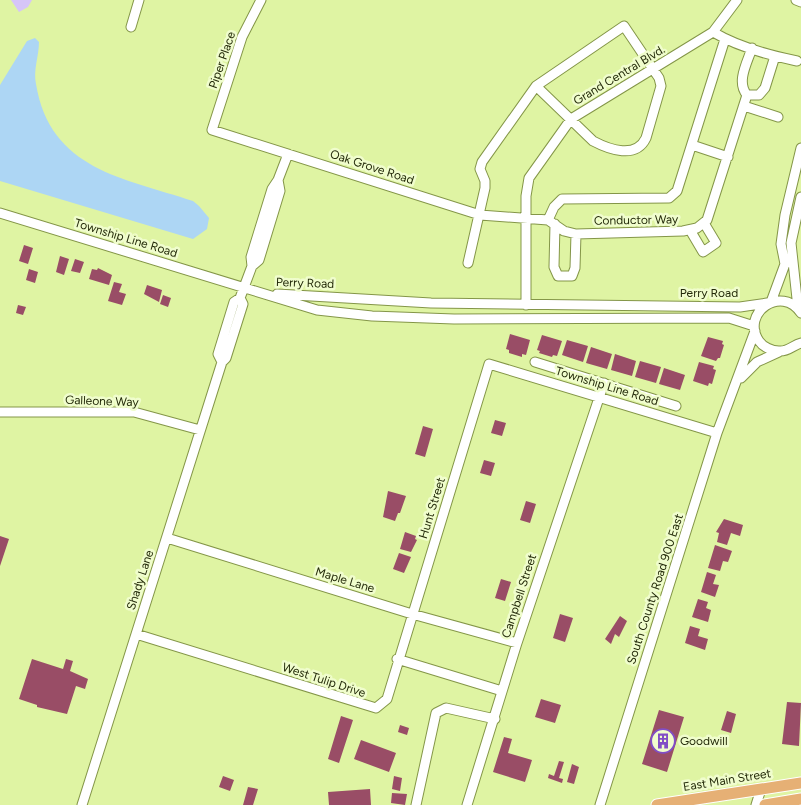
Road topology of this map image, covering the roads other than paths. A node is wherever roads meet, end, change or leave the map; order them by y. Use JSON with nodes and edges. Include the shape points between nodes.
{"nodes":[{"id":1,"x":139,"y":0,"type":"edge"},
{"id":2,"x":261,"y":0,"type":"edge"},
{"id":3,"x":737,"y":0,"type":"edge"},
{"id":4,"x":796,"y":0,"type":"edge"},
{"id":5,"x":801,"y":2,"type":"edge"},
{"id":6,"x":131,"y":27,"type":"dead end"},
{"id":7,"x":713,"y":32,"type":"junction"},
{"id":8,"x":725,"y":40,"type":"junction"},
{"id":9,"x":752,"y":48,"type":"junction"},
{"id":10,"x":775,"y":56,"type":"junction"},
{"id":11,"x":796,"y":60,"type":"dead end"},
{"id":12,"x":653,"y":68,"type":"junction"},
{"id":13,"x":536,"y":86,"type":"junction"},
{"id":14,"x":748,"y":95,"type":"junction"},
{"id":15,"x":744,"y":106,"type":"junction"},
{"id":16,"x":778,"y":117,"type":"dead end"},
{"id":17,"x":571,"y":119,"type":"junction"},
{"id":18,"x":212,"y":130,"type":"joint"},
{"id":19,"x":692,"y":145,"type":"junction"},
{"id":20,"x":801,"y":148,"type":"edge"},
{"id":21,"x":288,"y":154,"type":"junction"},
{"id":22,"x":728,"y":157,"type":"junction"},
{"id":23,"x":801,"y":197,"type":"edge"},
{"id":24,"x":0,"y":212,"type":"edge"},
{"id":25,"x":480,"y":215,"type":"junction"},
{"id":26,"x":525,"y":219,"type":"junction"},
{"id":27,"x":552,"y":222,"type":"junction"},
{"id":28,"x":704,"y":222,"type":"junction"},
{"id":29,"x":690,"y":230,"type":"junction"},
{"id":30,"x":576,"y":234,"type":"junction"},
{"id":31,"x":468,"y":263,"type":"dead end"},
{"id":32,"x":244,"y":287,"type":"junction"},
{"id":33,"x":270,"y":294,"type":"junction"},
{"id":34,"x":769,"y":303,"type":"junction"},
{"id":35,"x":526,"y":304,"type":"junction"},
{"id":36,"x":799,"y":310,"type":"edge"},
{"id":37,"x":754,"y":328,"type":"junction"},
{"id":38,"x":800,"y":342,"type":"edge"},
{"id":39,"x":779,"y":352,"type":"junction"},
{"id":40,"x":536,"y":362,"type":"dead end"},
{"id":41,"x":489,"y":364,"type":"joint"},
{"id":42,"x":738,"y":382,"type":"junction"},
{"id":43,"x":604,"y":383,"type":"junction"},
{"id":44,"x":599,"y":397,"type":"junction"},
{"id":45,"x":676,"y":406,"type":"dead end"},
{"id":46,"x":0,"y":412,"type":"edge"},
{"id":47,"x":200,"y":430,"type":"junction"},
{"id":48,"x":717,"y":432,"type":"junction"},
{"id":49,"x":167,"y":538,"type":"junction"},
{"id":50,"x":412,"y":614,"type":"junction"},
{"id":51,"x":136,"y":634,"type":"junction"},
{"id":52,"x":517,"y":643,"type":"junction"},
{"id":53,"x":397,"y":659,"type":"junction"},
{"id":54,"x":502,"y":691,"type":"junction"},
{"id":55,"x":494,"y":719,"type":"junction"},
{"id":56,"x":801,"y":783,"type":"edge"},
{"id":57,"x":761,"y":789,"type":"junction"},
{"id":58,"x":801,"y":799,"type":"edge"},
{"id":59,"x":82,"y":805,"type":"edge"},
{"id":60,"x":416,"y":805,"type":"edge"},
{"id":61,"x":467,"y":805,"type":"edge"},
{"id":62,"x":600,"y":805,"type":"edge"},
{"id":63,"x":657,"y":805,"type":"edge"},
{"id":64,"x":756,"y":805,"type":"edge"},
{"id":65,"x":765,"y":805,"type":"edge"}],
"edges":[{"from":1,"to":6,"type":"street"},
{"from":2,"to":18,"type":"street","name":"Piper Place","via":[[242,37]]},
{"from":3,"to":7,"type":"street","name":"Grand Central Blvd."},
{"from":4,"to":5,"type":"street"},
{"from":7,"to":8,"type":"street"},
{"from":7,"to":12,"type":"street","name":"Grand Central Blvd."},
{"from":8,"to":9,"type":"street"},
{"from":8,"to":19,"type":"street"},
{"from":9,"to":10,"type":"street"},
{"from":9,"to":14,"type":"street","via":[[742,80],[742,89]]},
{"from":10,"to":11,"type":"street"},
{"from":10,"to":14,"type":"street","via":[[765,88],[759,95]]},
{"from":12,"to":13,"type":"street","via":[[624,26]]},
{"from":12,"to":17,"type":"street","name":"Grand Central Blvd."},
{"from":12,"to":17,"type":"street","via":[[661,86],[642,146],[633,151],[605,147]]},
{"from":13,"to":17,"type":"street"},
{"from":13,"to":25,"type":"street","via":[[482,162],[480,169],[486,188]]},
{"from":14,"to":15,"type":"street"},
{"from":15,"to":16,"type":"street"},
{"from":15,"to":22,"type":"street"},
{"from":17,"to":26,"type":"street","name":"Grand Central Blvd.","via":[[529,178]]},
{"from":18,"to":21,"type":"street","name":"Oak Grove Road"},
{"from":19,"to":22,"type":"street"},
{"from":19,"to":27,"type":"street","via":[[677,191],[669,198],[562,199],[554,207]]},
{"from":20,"to":34,"type":"street","via":[[781,244],[785,264]]},
{"from":21,"to":25,"type":"street","name":"Oak Grove Road"},
{"from":21,"to":32,"type":"street","via":[[266,206]]},
{"from":22,"to":28,"type":"street"},
{"from":23,"to":36,"type":"street","via":[[791,243]]},
{"from":24,"to":32,"type":"street","name":"Township Line Road"},
{"from":25,"to":26,"type":"street","name":"Oak Grove Road"},
{"from":25,"to":31,"type":"street"},
{"from":26,"to":27,"type":"street","name":"Conductor Way"},
{"from":26,"to":35,"type":"street","name":"Grand Central Blvd."},
{"from":27,"to":30,"type":"street","name":"Conductor Way","via":[[564,231]]},
{"from":27,"to":30,"type":"street","via":[[554,267],[558,276],[572,276]]},
{"from":28,"to":29,"type":"street","name":"Conductor Way"},
{"from":28,"to":29,"type":"street","via":[[716,243],[703,252]]},
{"from":29,"to":30,"type":"street","name":"Conductor Way"},
{"from":32,"to":33,"type":"street","name":"Township Line Road"},
{"from":32,"to":47,"type":"street","name":"Shady Lane","via":[[240,298],[243,304]]},
{"from":33,"to":35,"type":"street","name":"Perry Road","via":[[403,302]]},
{"from":33,"to":37,"type":"street","name":"Perry Road","via":[[317,310],[372,316],[454,319],[728,318]]},
{"from":34,"to":35,"type":"street","name":"Perry Road","via":[[740,307]]},
{"from":34,"to":36,"type":"street","name":"Perry Road","via":[[789,302]]},
{"from":34,"to":37,"type":"street","via":[[756,316]]},
{"from":37,"to":39,"type":"street","via":[[761,344]]},
{"from":37,"to":42,"type":"street","name":"South County Road 900 East"},
{"from":38,"to":39,"type":"street"},
{"from":39,"to":42,"type":"street","name":"South County Road 900 East","via":[[757,362]]},
{"from":40,"to":43,"type":"street"},
{"from":41,"to":44,"type":"street","name":"Township Line Road"},
{"from":41,"to":50,"type":"street","name":"Hunt Street"},
{"from":42,"to":48,"type":"street","name":"South County Road 900 East"},
{"from":43,"to":44,"type":"street","name":"Campbell Street"},
{"from":43,"to":45,"type":"street"},
{"from":44,"to":48,"type":"street","name":"Township Line Road"},
{"from":44,"to":52,"type":"street","name":"Campbell Street"},
{"from":46,"to":47,"type":"street","name":"Galleone Way","via":[[134,412]]},
{"from":47,"to":49,"type":"street","name":"Shady Lane"},
{"from":48,"to":62,"type":"street","name":"South County Road 900 East"},
{"from":49,"to":50,"type":"street","name":"Maple Lane"},
{"from":49,"to":51,"type":"street","name":"Shady Lane"},
{"from":50,"to":52,"type":"street","name":"Maple Lane"},
{"from":50,"to":53,"type":"street","name":"Hunt Street"},
{"from":51,"to":53,"type":"street","name":"West Tulip Drive","via":[[373,708],[387,699]]},
{"from":51,"to":59,"type":"street","name":"Shady Lane"},
{"from":52,"to":54,"type":"street","name":"Campbell Street"},
{"from":53,"to":54,"type":"street"},
{"from":54,"to":55,"type":"street","name":"Campbell Street"},
{"from":55,"to":60,"type":"street","via":[[446,708],[436,713]]},
{"from":55,"to":61,"type":"street","name":"Campbell Street"},
{"from":56,"to":57,"type":"main road","name":"East Main Street"},
{"from":57,"to":63,"type":"main road","name":"East Main Street"},
{"from":57,"to":64,"type":"street"},
{"from":58,"to":65,"type":"main road"}]}
